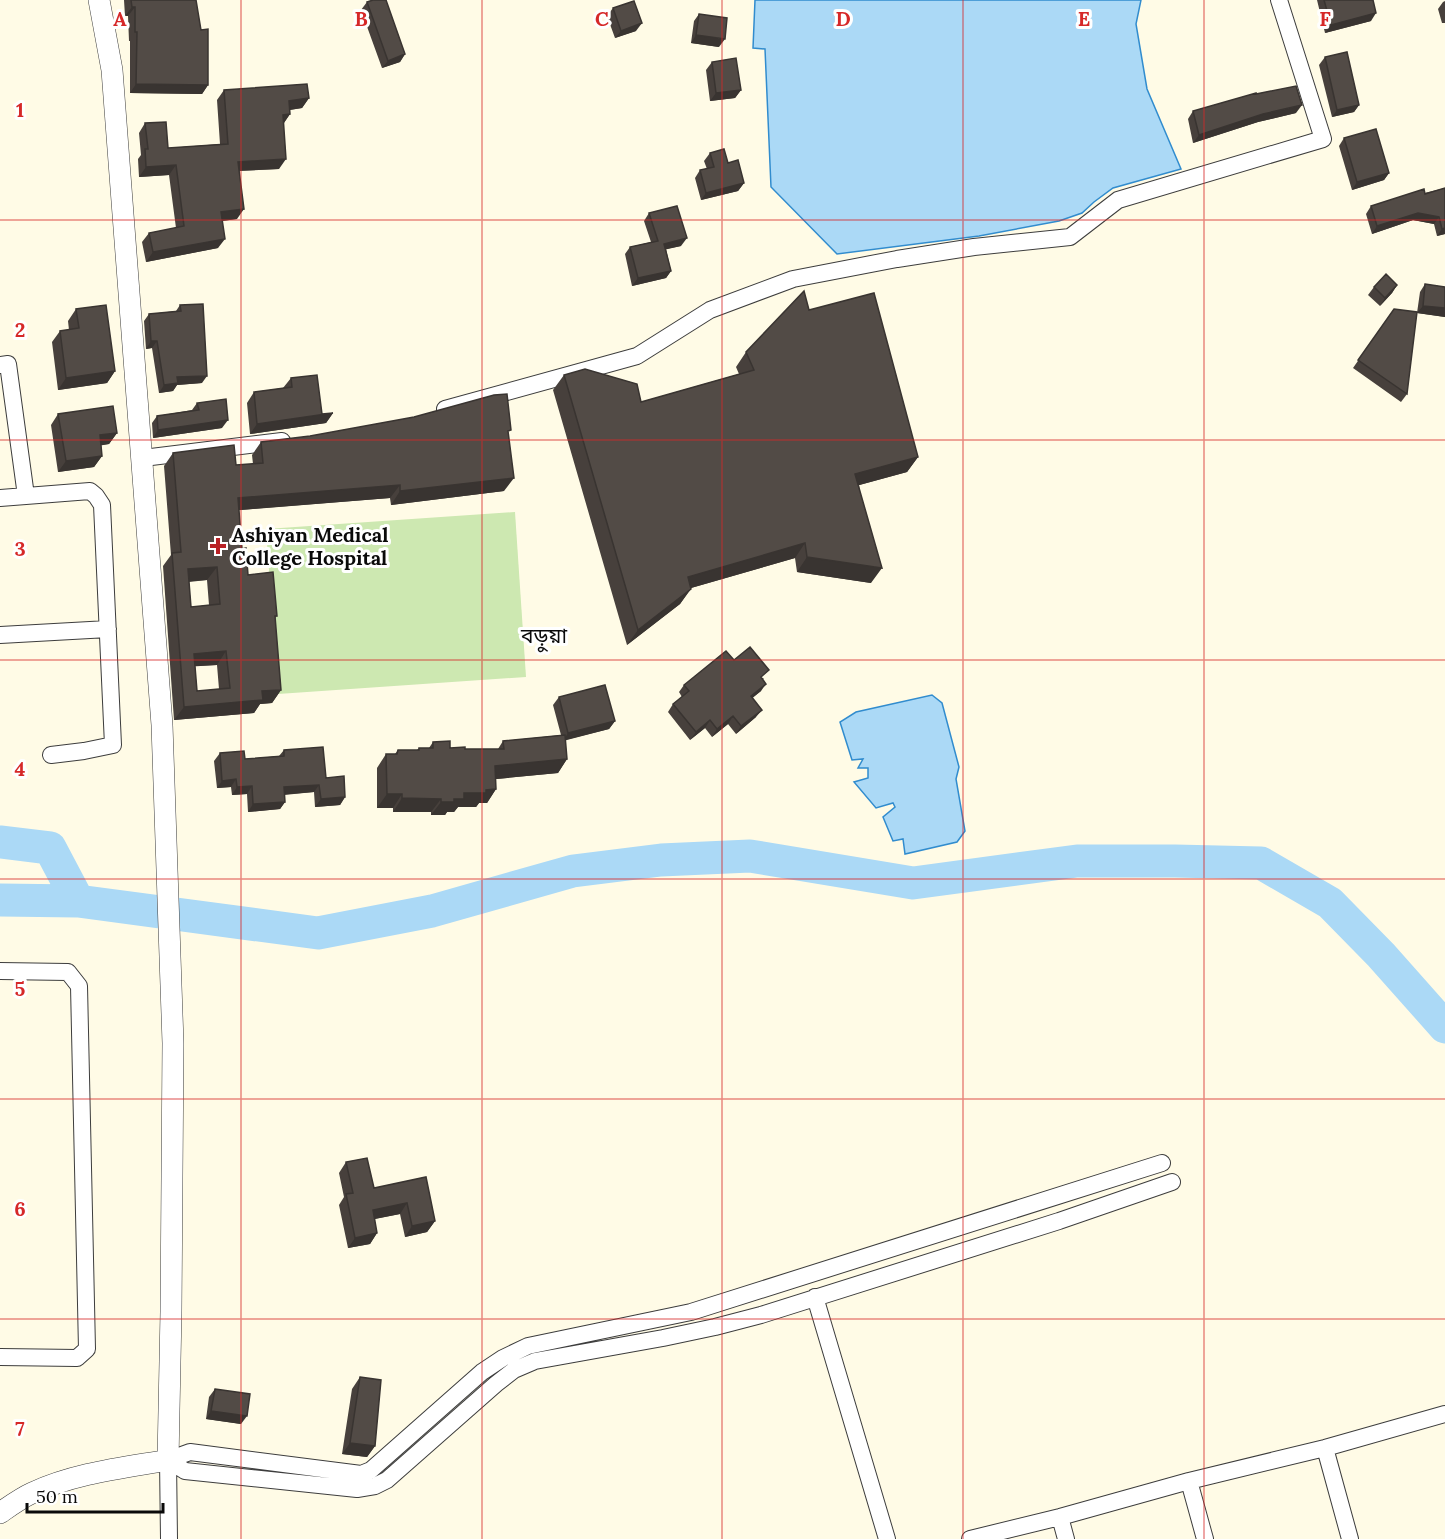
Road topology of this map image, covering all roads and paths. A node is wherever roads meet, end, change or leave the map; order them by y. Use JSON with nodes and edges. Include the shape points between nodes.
{"nodes":[{"id":1,"x":99,"y":0,"type":"edge"},
{"id":2,"x":1279,"y":0,"type":"edge"},
{"id":3,"x":0,"y":365,"type":"edge"},
{"id":4,"x":426,"y":414,"type":"edge"},
{"id":5,"x":299,"y":439,"type":"edge"},
{"id":6,"x":142,"y":458,"type":"junction"},
{"id":7,"x":26,"y":496,"type":"junction"},
{"id":8,"x":0,"y":498,"type":"edge"},
{"id":9,"x":108,"y":629,"type":"junction"},
{"id":10,"x":0,"y":635,"type":"edge"},
{"id":11,"x":51,"y":755,"type":"dead end"},
{"id":12,"x":0,"y":971,"type":"edge"},
{"id":13,"x":1162,"y":1163,"type":"dead end"},
{"id":14,"x":1172,"y":1182,"type":"dead end"},
{"id":15,"x":1052,"y":1197,"type":"junction"},
{"id":16,"x":1059,"y":1221,"type":"junction"},
{"id":17,"x":815,"y":1298,"type":"junction"},
{"id":18,"x":0,"y":1357,"type":"edge"},
{"id":19,"x":443,"y":1406,"type":"junction"},
{"id":20,"x":1445,"y":1414,"type":"edge"},
{"id":21,"x":455,"y":1420,"type":"junction"},
{"id":22,"x":1325,"y":1448,"type":"junction"},
{"id":23,"x":168,"y":1460,"type":"junction"},
{"id":24,"x":1190,"y":1481,"type":"junction"},
{"id":25,"x":0,"y":1513,"type":"edge"},
{"id":26,"x":1060,"y":1517,"type":"junction"},
{"id":27,"x":169,"y":1539,"type":"edge"},
{"id":28,"x":887,"y":1539,"type":"edge"},
{"id":29,"x":970,"y":1539,"type":"edge"},
{"id":30,"x":1066,"y":1539,"type":"edge"},
{"id":31,"x":1205,"y":1539,"type":"edge"},
{"id":32,"x":1350,"y":1539,"type":"edge"}],
"edges":[{"from":1,"to":6,"type":"street","via":[[112,70]]},
{"from":2,"to":4,"type":"street","via":[[1323,139],[1118,200],[1070,237],[974,247],[793,279],[710,310],[637,356]]},
{"from":3,"to":7,"type":"street","via":[[8,364]]},
{"from":5,"to":6,"type":"street"},
{"from":6,"to":23,"type":"street","via":[[162,725],[173,1043]]},
{"from":7,"to":8,"type":"street"},
{"from":7,"to":9,"type":"street","via":[[90,491],[102,505]]},
{"from":9,"to":10,"type":"street"},
{"from":9,"to":11,"type":"street","via":[[113,745]]},
{"from":12,"to":18,"type":"street","via":[[68,972],[79,986],[87,1349],[77,1358]]},
{"from":13,"to":15,"type":"street"},
{"from":14,"to":16,"type":"street"},
{"from":15,"to":16,"type":"street"},
{"from":15,"to":19,"type":"street","via":[[691,1312],[528,1346],[503,1358]]},
{"from":16,"to":17,"type":"street"},
{"from":17,"to":21,"type":"street","via":[[715,1327],[535,1361],[514,1370]]},
{"from":17,"to":28,"type":"street"},
{"from":19,"to":21,"type":"street"},
{"from":19,"to":23,"type":"street","via":[[371,1470],[361,1474],[190,1452]]},
{"from":20,"to":22,"type":"street"},
{"from":21,"to":23,"type":"street","via":[[387,1480],[357,1489],[185,1472]]},
{"from":22,"to":24,"type":"street"},
{"from":22,"to":32,"type":"street"},
{"from":23,"to":25,"type":"street","via":[[80,1475],[29,1494]]},
{"from":23,"to":27,"type":"street"},
{"from":24,"to":26,"type":"street"},
{"from":24,"to":31,"type":"street"},
{"from":26,"to":29,"type":"street"},
{"from":26,"to":30,"type":"street"}]}
